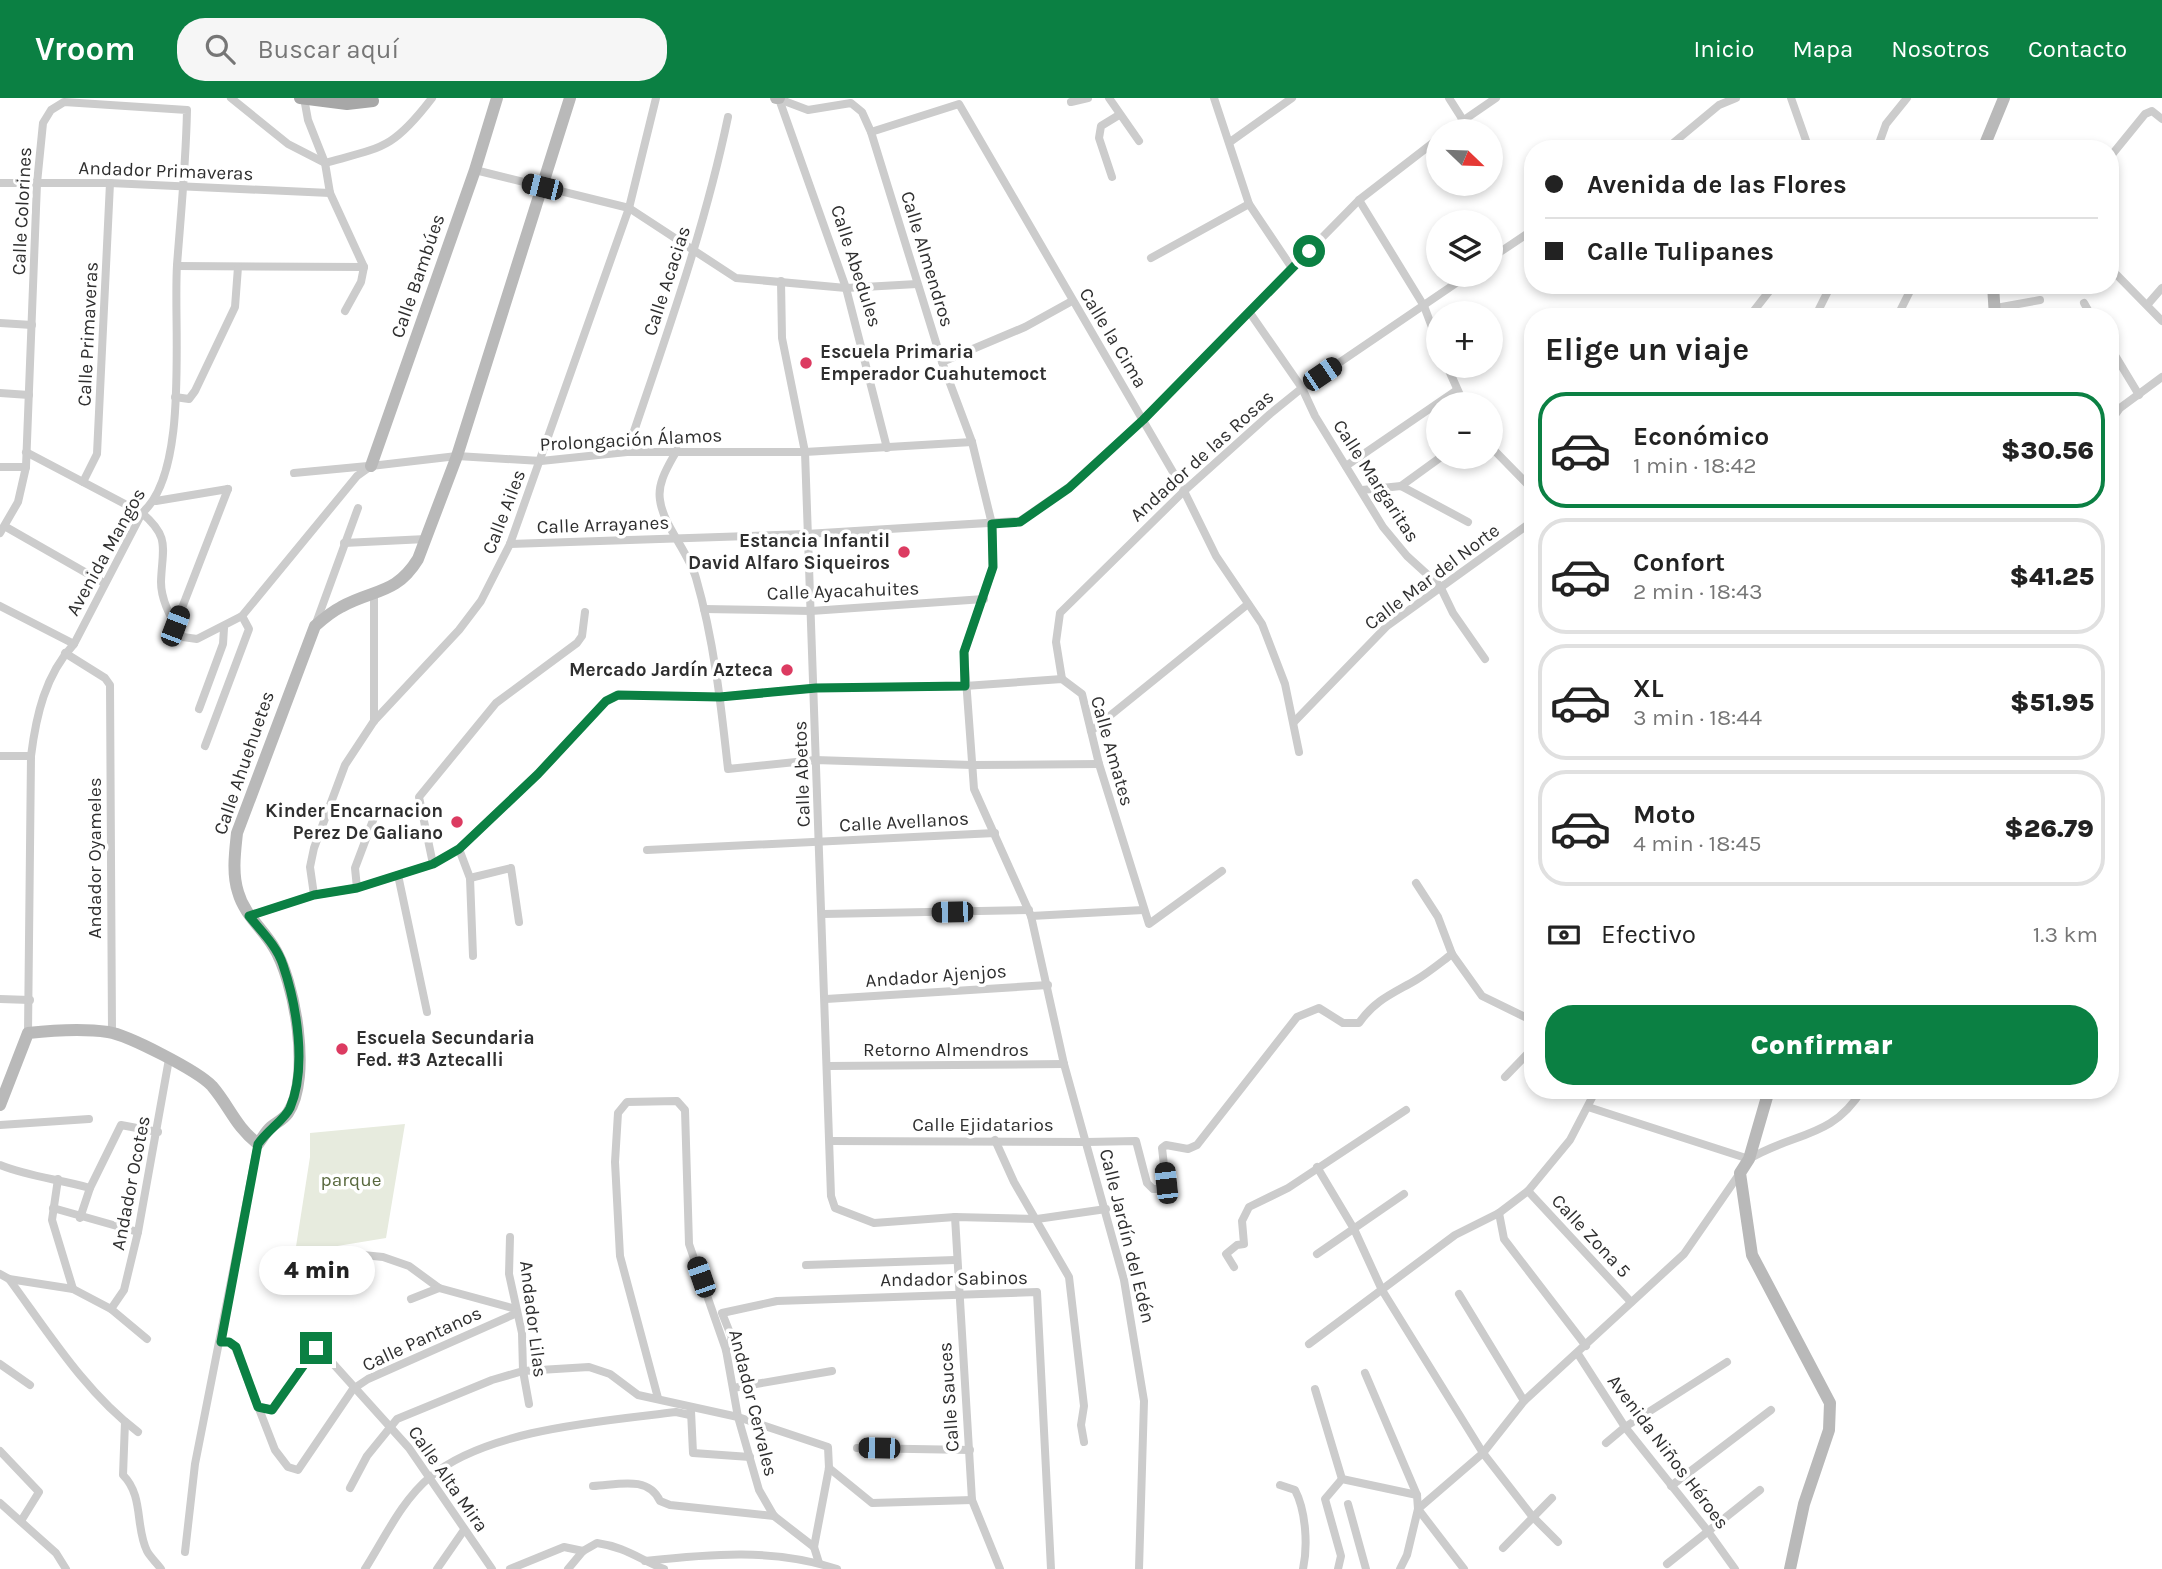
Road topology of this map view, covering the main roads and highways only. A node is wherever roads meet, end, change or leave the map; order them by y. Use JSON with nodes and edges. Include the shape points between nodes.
{"nodes":[{"id":1,"x":302,"y":98,"type":"edge"},
{"id":2,"x":497,"y":98,"type":"edge"},
{"id":3,"x":570,"y":98,"type":"edge"},
{"id":4,"x":2004,"y":98,"type":"edge"},
{"id":5,"x":373,"y":101,"type":"dead end"},
{"id":6,"x":1987,"y":140,"type":"edge"},
{"id":7,"x":371,"y":466,"type":"road end"},
{"id":8,"x":1766,"y":1099,"type":"edge"},
{"id":9,"x":0,"y":1105,"type":"edge"},
{"id":10,"x":1790,"y":1569,"type":"edge"}],
"edges":[{"from":1,"to":5,"type":"main road","bridge":true,"via":[[347,104]]},
{"from":2,"to":7,"type":"main road","name":"Calle Bambúes"},
{"from":3,"to":9,"type":"main road","name":"Calle Ahuehuetes","via":[[457,456],[426,539],[408,575],[394,586],[343,605],[314,626],[237,833],[237,892],[283,964],[298,1036],[296,1091],[289,1112],[258,1144],[240,1130],[212,1086],[169,1059],[111,1032],[78,1029],[28,1033]]},
{"from":4,"to":6,"type":"main road"},
{"from":8,"to":10,"type":"main road","via":[[1749,1159],[1740,1173],[1752,1255],[1830,1403],[1829,1430],[1804,1504]]}]}
